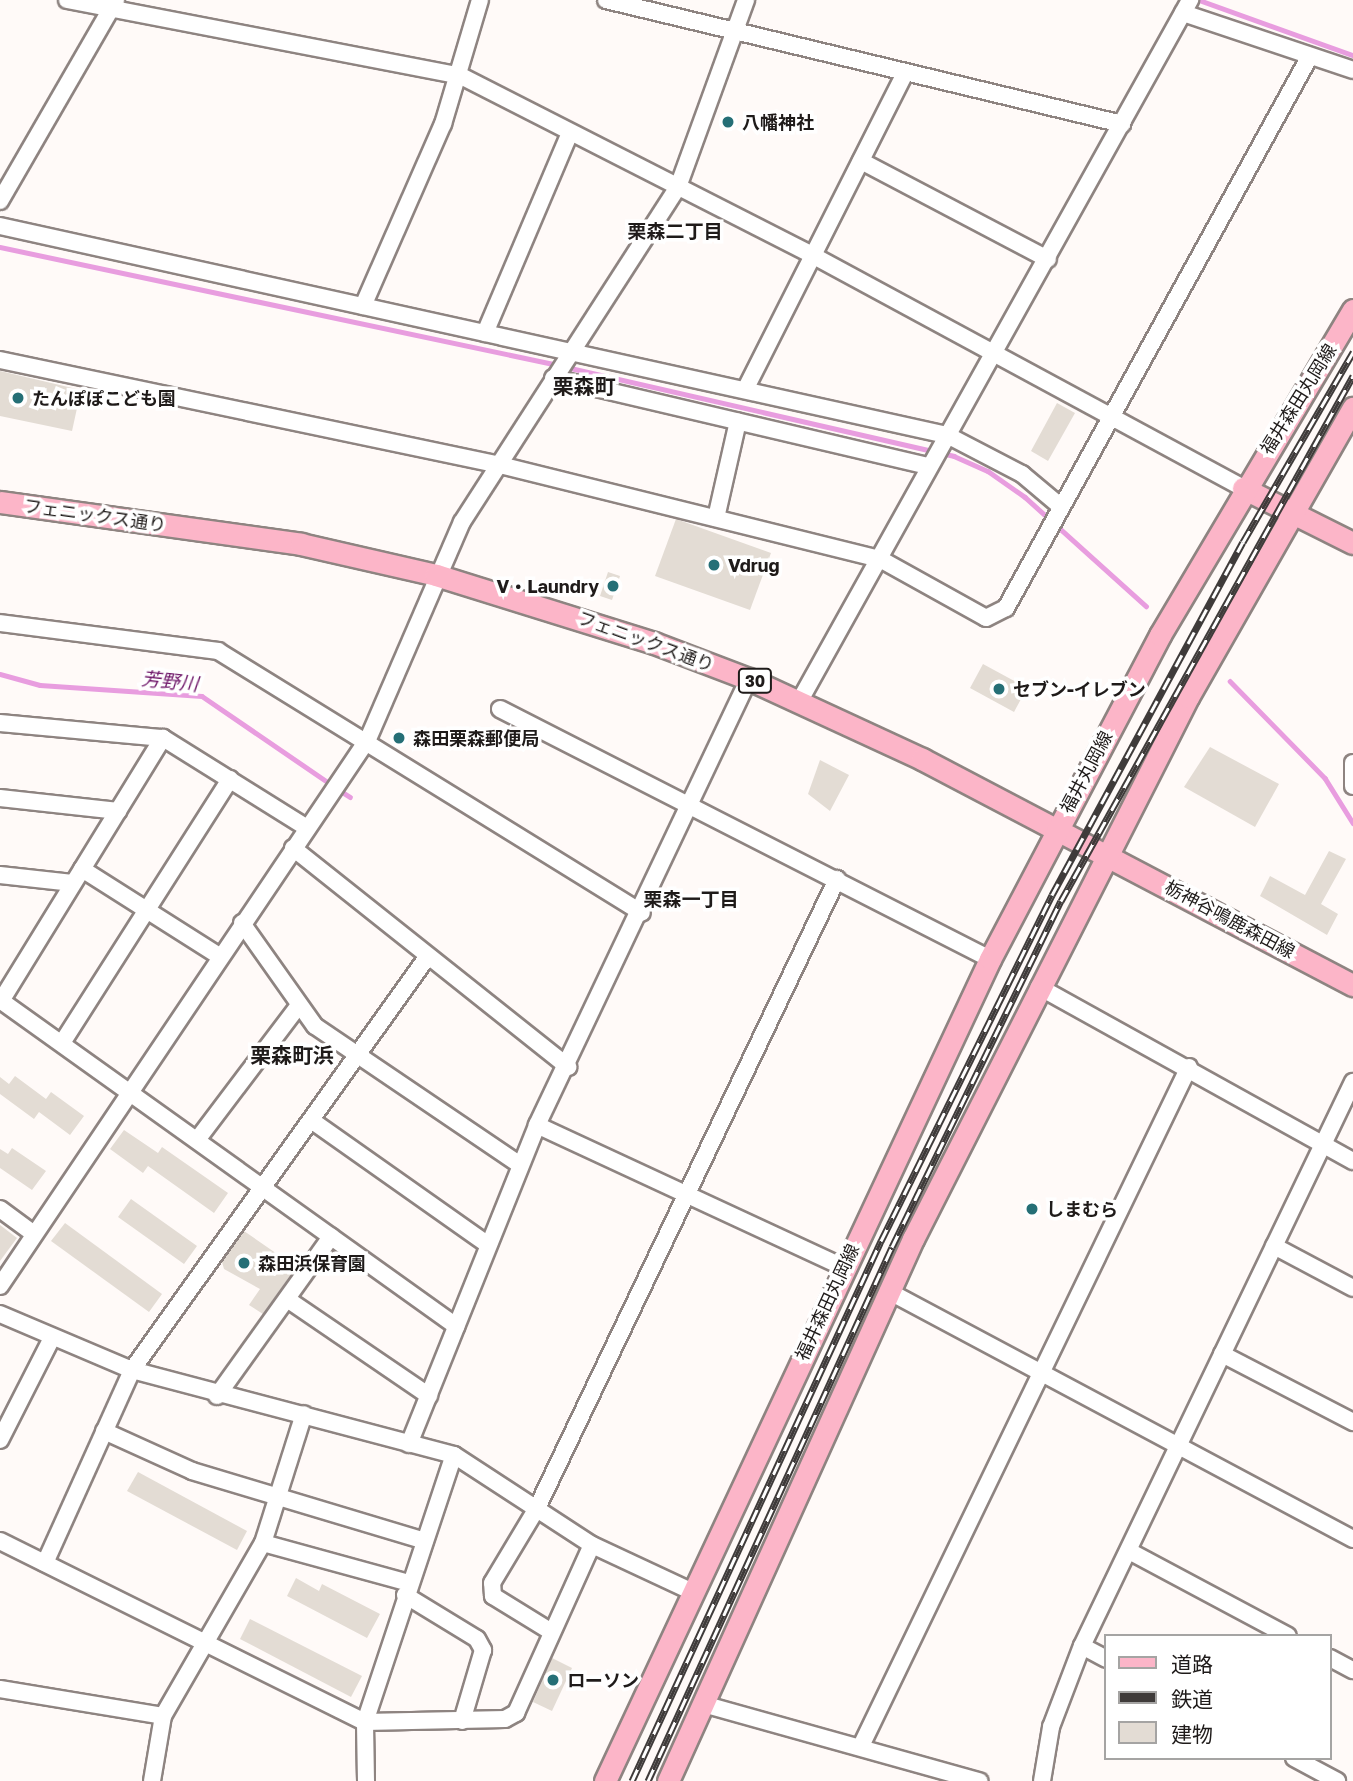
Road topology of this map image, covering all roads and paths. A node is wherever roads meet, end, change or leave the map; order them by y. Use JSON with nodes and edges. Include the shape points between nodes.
{"nodes":[{"id":1,"x":67,"y":0,"type":"edge"},
{"id":2,"x":480,"y":0,"type":"edge"},
{"id":3,"x":606,"y":0,"type":"edge"},
{"id":4,"x":746,"y":0,"type":"edge"},
{"id":5,"x":113,"y":5,"type":"edge"},
{"id":6,"x":1187,"y":7,"type":"edge"},
{"id":7,"x":738,"y":33,"type":"junction"},
{"id":8,"x":1310,"y":56,"type":"junction"},
{"id":9,"x":1353,"y":70,"type":"edge"},
{"id":10,"x":904,"y":75,"type":"junction"},
{"id":11,"x":461,"y":76,"type":"junction"},
{"id":12,"x":1122,"y":124,"type":"junction"},
{"id":13,"x":570,"y":133,"type":"junction"},
{"id":14,"x":861,"y":161,"type":"junction"},
{"id":15,"x":678,"y":187,"type":"junction"},
{"id":16,"x":0,"y":201,"type":"edge"},
{"id":17,"x":0,"y":226,"type":"edge"},
{"id":18,"x":814,"y":256,"type":"junction"},
{"id":19,"x":1048,"y":259,"type":"junction"},
{"id":20,"x":363,"y":306,"type":"junction"},
{"id":21,"x":1353,"y":310,"type":"edge"},
{"id":22,"x":485,"y":333,"type":"junction"},
{"id":23,"x":569,"y":353,"type":"junction"},
{"id":24,"x":997,"y":353,"type":"junction"},
{"id":25,"x":0,"y":360,"type":"edge"},
{"id":26,"x":553,"y":378,"type":"junction"},
{"id":27,"x":746,"y":388,"type":"junction"},
{"id":28,"x":1353,"y":408,"type":"edge"},
{"id":29,"x":1111,"y":415,"type":"junction"},
{"id":30,"x":738,"y":421,"type":"junction"},
{"id":31,"x":947,"y":435,"type":"junction"},
{"id":32,"x":500,"y":465,"type":"junction"},
{"id":33,"x":928,"y":466,"type":"junction"},
{"id":34,"x":1243,"y":488,"type":"junction"},
{"id":35,"x":0,"y":502,"type":"edge"},
{"id":36,"x":1060,"y":506,"type":"junction"},
{"id":37,"x":1292,"y":514,"type":"junction"},
{"id":38,"x":716,"y":518,"type":"junction"},
{"id":39,"x":1353,"y":542,"type":"edge"},
{"id":40,"x":880,"y":559,"type":"junction"},
{"id":41,"x":436,"y":575,"type":"junction"},
{"id":42,"x":0,"y":623,"type":"edge"},
{"id":43,"x":749,"y":679,"type":"junction"},
{"id":44,"x":799,"y":702,"type":"junction"},
{"id":45,"x":500,"y":709,"type":"dead end"},
{"id":46,"x":0,"y":723,"type":"edge"},
{"id":47,"x":163,"y":738,"type":"junction"},
{"id":48,"x":368,"y":739,"type":"junction"},
{"id":49,"x":1353,"y":763,"type":"edge"},
{"id":50,"x":230,"y":779,"type":"junction"},
{"id":51,"x":1353,"y":786,"type":"edge"},
{"id":52,"x":0,"y":798,"type":"edge"},
{"id":53,"x":692,"y":807,"type":"junction"},
{"id":54,"x":118,"y":811,"type":"junction"},
{"id":55,"x":307,"y":828,"type":"junction"},
{"id":56,"x":1057,"y":828,"type":"junction"},
{"id":57,"x":293,"y":848,"type":"junction"},
{"id":58,"x":1106,"y":854,"type":"junction"},
{"id":59,"x":0,"y":875,"type":"edge"},
{"id":60,"x":77,"y":876,"type":"junction"},
{"id":61,"x":837,"y":879,"type":"junction"},
{"id":62,"x":146,"y":910,"type":"junction"},
{"id":63,"x":642,"y":913,"type":"junction"},
{"id":64,"x":242,"y":923,"type":"junction"},
{"id":65,"x":219,"y":956,"type":"junction"},
{"id":66,"x":428,"y":957,"type":"junction"},
{"id":67,"x":990,"y":959,"type":"junction"},
{"id":68,"x":1353,"y":985,"type":"edge"},
{"id":69,"x":1039,"y":987,"type":"junction"},
{"id":70,"x":0,"y":999,"type":"edge"},
{"id":71,"x":299,"y":1005,"type":"junction"},
{"id":72,"x":62,"y":1043,"type":"junction"},
{"id":73,"x":358,"y":1056,"type":"junction"},
{"id":74,"x":568,"y":1067,"type":"junction"},
{"id":75,"x":1189,"y":1067,"type":"junction"},
{"id":76,"x":1353,"y":1082,"type":"edge"},
{"id":77,"x":128,"y":1090,"type":"junction"},
{"id":78,"x":311,"y":1120,"type":"junction"},
{"id":79,"x":537,"y":1125,"type":"junction"},
{"id":80,"x":197,"y":1140,"type":"junction"},
{"id":81,"x":1323,"y":1145,"type":"junction"},
{"id":82,"x":1353,"y":1161,"type":"edge"},
{"id":83,"x":520,"y":1165,"type":"junction"},
{"id":84,"x":261,"y":1186,"type":"junction"},
{"id":85,"x":688,"y":1198,"type":"junction"},
{"id":86,"x":0,"y":1209,"type":"edge"},
{"id":87,"x":34,"y":1234,"type":"junction"},
{"id":88,"x":331,"y":1237,"type":"junction"},
{"id":89,"x":488,"y":1245,"type":"junction"},
{"id":90,"x":1274,"y":1246,"type":"junction"},
{"id":91,"x":843,"y":1267,"type":"junction"},
{"id":92,"x":0,"y":1286,"type":"edge"},
{"id":93,"x":1353,"y":1288,"type":"edge"},
{"id":94,"x":888,"y":1292,"type":"junction"},
{"id":95,"x":287,"y":1299,"type":"junction"},
{"id":96,"x":0,"y":1314,"type":"edge"},
{"id":97,"x":456,"y":1326,"type":"junction"},
{"id":98,"x":51,"y":1340,"type":"junction"},
{"id":99,"x":1222,"y":1354,"type":"junction"},
{"id":100,"x":132,"y":1370,"type":"junction"},
{"id":101,"x":1040,"y":1370,"type":"junction"},
{"id":102,"x":217,"y":1396,"type":"junction"},
{"id":103,"x":429,"y":1396,"type":"junction"},
{"id":104,"x":304,"y":1414,"type":"junction"},
{"id":105,"x":1353,"y":1422,"type":"edge"},
{"id":106,"x":104,"y":1431,"type":"junction"},
{"id":107,"x":0,"y":1440,"type":"edge"},
{"id":108,"x":409,"y":1444,"type":"junction"},
{"id":109,"x":1179,"y":1446,"type":"junction"},
{"id":110,"x":454,"y":1455,"type":"junction"},
{"id":111,"x":281,"y":1499,"type":"junction"},
{"id":112,"x":537,"y":1508,"type":"junction"},
{"id":113,"x":1353,"y":1539,"type":"edge"},
{"id":114,"x":0,"y":1541,"type":"edge"},
{"id":115,"x":425,"y":1541,"type":"junction"},
{"id":116,"x":263,"y":1543,"type":"junction"},
{"id":117,"x":592,"y":1545,"type":"junction"},
{"id":118,"x":1129,"y":1551,"type":"junction"},
{"id":119,"x":45,"y":1563,"type":"junction"},
{"id":120,"x":407,"y":1589,"type":"junction"},
{"id":121,"x":693,"y":1592,"type":"junction"},
{"id":122,"x":550,"y":1631,"type":"junction"},
{"id":123,"x":1284,"y":1634,"type":"edge"},
{"id":124,"x":206,"y":1646,"type":"junction"},
{"id":125,"x":1082,"y":1646,"type":"junction"},
{"id":126,"x":1104,"y":1658,"type":"edge"},
{"id":127,"x":1332,"y":1659,"type":"edge"},
{"id":128,"x":1353,"y":1670,"type":"edge"},
{"id":129,"x":0,"y":1689,"type":"edge"},
{"id":130,"x":703,"y":1704,"type":"junction"},
{"id":131,"x":163,"y":1716,"type":"junction"},
{"id":132,"x":462,"y":1721,"type":"junction"},
{"id":133,"x":365,"y":1722,"type":"junction"},
{"id":134,"x":861,"y":1746,"type":"junction"},
{"id":135,"x":1298,"y":1760,"type":"edge"},
{"id":136,"x":152,"y":1781,"type":"edge"},
{"id":137,"x":366,"y":1781,"type":"edge"},
{"id":138,"x":605,"y":1781,"type":"edge"},
{"id":139,"x":668,"y":1781,"type":"edge"},
{"id":140,"x":979,"y":1781,"type":"edge"},
{"id":141,"x":1042,"y":1781,"type":"edge"},
{"id":142,"x":1337,"y":1781,"type":"edge"}],
"edges":[{"from":1,"to":5,"type":"street"},
{"from":2,"to":11,"type":"street"},
{"from":3,"to":7,"type":"street"},
{"from":4,"to":7,"type":"street"},
{"from":5,"to":11,"type":"street"},
{"from":5,"to":16,"type":"street"},
{"from":6,"to":8,"type":"street"},
{"from":6,"to":12,"type":"street"},
{"from":7,"to":10,"type":"street"},
{"from":7,"to":15,"type":"street"},
{"from":8,"to":9,"type":"street"},
{"from":8,"to":29,"type":"street"},
{"from":10,"to":12,"type":"street"},
{"from":10,"to":14,"type":"street"},
{"from":11,"to":13,"type":"street"},
{"from":11,"to":20,"type":"street"},
{"from":12,"to":19,"type":"street"},
{"from":13,"to":15,"type":"street"},
{"from":13,"to":22,"type":"street"},
{"from":14,"to":18,"type":"street"},
{"from":14,"to":19,"type":"street"},
{"from":15,"to":18,"type":"street"},
{"from":15,"to":23,"type":"street"},
{"from":17,"to":20,"type":"street"},
{"from":18,"to":24,"type":"street"},
{"from":18,"to":27,"type":"street"},
{"from":19,"to":24,"type":"street"},
{"from":20,"to":22,"type":"street"},
{"from":21,"to":34,"type":"main road","name":"福井森田丸岡線"},
{"from":22,"to":23,"type":"street"},
{"from":23,"to":26,"type":"street"},
{"from":23,"to":27,"type":"street"},
{"from":24,"to":29,"type":"street"},
{"from":24,"to":31,"type":"street"},
{"from":25,"to":32,"type":"street"},
{"from":26,"to":30,"type":"street"},
{"from":26,"to":32,"type":"street"},
{"from":27,"to":31,"type":"street"},
{"from":28,"to":37,"type":"main road"},
{"from":29,"to":34,"type":"street"},
{"from":29,"to":36,"type":"street"},
{"from":30,"to":33,"type":"street"},
{"from":30,"to":38,"type":"street"},
{"from":31,"to":33,"type":"street"},
{"from":31,"to":36,"type":"street","via":[[1022,474]]},
{"from":32,"to":38,"type":"street"},
{"from":32,"to":41,"type":"street"},
{"from":33,"to":40,"type":"street"},
{"from":34,"to":37,"type":"main road"},
{"from":34,"to":56,"type":"main road","name":"福井丸岡線"},
{"from":35,"to":41,"type":"main road","name":"フェニックス通り","number":"30","via":[[301,544]]},
{"from":36,"to":40,"type":"street","via":[[1006,608],[986,618]]},
{"from":37,"to":39,"type":"main road"},
{"from":37,"to":58,"type":"main road"},
{"from":38,"to":40,"type":"street"},
{"from":40,"to":44,"type":"street"},
{"from":41,"to":43,"type":"main road","name":"フェニックス通り","number":"30","via":[[561,611]]},
{"from":41,"to":48,"type":"street"},
{"from":42,"to":48,"type":"street","via":[[218,650]]},
{"from":43,"to":44,"type":"main road","name":"フェニックス通り","number":"30"},
{"from":43,"to":53,"type":"street"},
{"from":44,"to":56,"type":"main road","name":"フェニックス通り","number":"30"},
{"from":45,"to":53,"type":"street"},
{"from":46,"to":47,"type":"street"},
{"from":47,"to":50,"type":"street"},
{"from":47,"to":54,"type":"street"},
{"from":48,"to":55,"type":"street"},
{"from":48,"to":63,"type":"street"},
{"from":49,"to":51,"type":"street"},
{"from":50,"to":55,"type":"street"},
{"from":50,"to":62,"type":"street"},
{"from":52,"to":54,"type":"street"},
{"from":53,"to":61,"type":"street"},
{"from":53,"to":63,"type":"street"},
{"from":54,"to":60,"type":"street"},
{"from":55,"to":57,"type":"street"},
{"from":56,"to":58,"type":"main road","name":"福井丸岡線","number":"30"},
{"from":56,"to":67,"type":"main road","name":"福井森田丸岡線"},
{"from":57,"to":64,"type":"street"},
{"from":57,"to":66,"type":"street"},
{"from":58,"to":68,"type":"main road","name":"栃神谷鳴鹿森田線"},
{"from":58,"to":69,"type":"main road"},
{"from":59,"to":60,"type":"street"},
{"from":60,"to":62,"type":"street"},
{"from":60,"to":70,"type":"street"},
{"from":61,"to":67,"type":"street"},
{"from":61,"to":85,"type":"street"},
{"from":62,"to":65,"type":"street"},
{"from":62,"to":72,"type":"street"},
{"from":63,"to":74,"type":"street"},
{"from":64,"to":65,"type":"street"},
{"from":64,"to":71,"type":"street"},
{"from":65,"to":77,"type":"street"},
{"from":66,"to":73,"type":"street"},
{"from":66,"to":74,"type":"street"},
{"from":67,"to":91,"type":"main road","name":"福井森田丸岡線"},
{"from":69,"to":75,"type":"street"},
{"from":69,"to":94,"type":"main road"},
{"from":70,"to":72,"type":"street"},
{"from":71,"to":73,"type":"street","via":[[316,1027]]},
{"from":71,"to":80,"type":"street"},
{"from":72,"to":77,"type":"street"},
{"from":73,"to":78,"type":"street"},
{"from":73,"to":83,"type":"street"},
{"from":74,"to":79,"type":"street"},
{"from":75,"to":81,"type":"street"},
{"from":75,"to":101,"type":"street"},
{"from":76,"to":81,"type":"street"},
{"from":77,"to":80,"type":"street"},
{"from":77,"to":87,"type":"street"},
{"from":78,"to":84,"type":"street"},
{"from":78,"to":89,"type":"street"},
{"from":79,"to":83,"type":"street"},
{"from":79,"to":85,"type":"street"},
{"from":80,"to":84,"type":"street"},
{"from":81,"to":82,"type":"street"},
{"from":81,"to":90,"type":"street"},
{"from":83,"to":89,"type":"street"},
{"from":84,"to":88,"type":"street"},
{"from":84,"to":100,"type":"street"},
{"from":85,"to":91,"type":"street"},
{"from":85,"to":112,"type":"street"},
{"from":86,"to":87,"type":"street"},
{"from":87,"to":92,"type":"street"},
{"from":88,"to":95,"type":"street"},
{"from":88,"to":97,"type":"street"},
{"from":89,"to":97,"type":"street"},
{"from":90,"to":93,"type":"street"},
{"from":90,"to":99,"type":"street"},
{"from":91,"to":121,"type":"main road","name":"福井森田丸岡線"},
{"from":94,"to":101,"type":"street"},
{"from":94,"to":130,"type":"main road"},
{"from":95,"to":102,"type":"street"},
{"from":95,"to":103,"type":"street"},
{"from":96,"to":98,"type":"street"},
{"from":97,"to":103,"type":"street"},
{"from":98,"to":100,"type":"street"},
{"from":98,"to":107,"type":"street"},
{"from":99,"to":105,"type":"street"},
{"from":99,"to":109,"type":"street"},
{"from":100,"to":102,"type":"street"},
{"from":100,"to":106,"type":"street"},
{"from":101,"to":109,"type":"street"},
{"from":101,"to":134,"type":"street"},
{"from":102,"to":104,"type":"street"},
{"from":103,"to":108,"type":"street"},
{"from":104,"to":108,"type":"street"},
{"from":104,"to":111,"type":"street"},
{"from":106,"to":111,"type":"street","via":[[192,1471]]},
{"from":106,"to":119,"type":"street"},
{"from":108,"to":110,"type":"street"},
{"from":109,"to":113,"type":"street"},
{"from":109,"to":118,"type":"street"},
{"from":110,"to":112,"type":"street"},
{"from":110,"to":115,"type":"street"},
{"from":111,"to":115,"type":"street"},
{"from":111,"to":116,"type":"street"},
{"from":112,"to":117,"type":"street"},
{"from":112,"to":122,"type":"street","via":[[492,1583],[494,1596]]},
{"from":114,"to":119,"type":"street"},
{"from":115,"to":120,"type":"street"},
{"from":116,"to":120,"type":"street"},
{"from":116,"to":124,"type":"street"},
{"from":117,"to":121,"type":"street"},
{"from":117,"to":122,"type":"street"},
{"from":118,"to":123,"type":"street"},
{"from":118,"to":125,"type":"street"},
{"from":119,"to":124,"type":"street"},
{"from":120,"to":132,"type":"street","via":[[477,1639],[483,1650]]},
{"from":120,"to":133,"type":"street"},
{"from":121,"to":138,"type":"main road","name":"福井森田丸岡線"},
{"from":122,"to":132,"type":"street","via":[[516,1713],[505,1719]]},
{"from":124,"to":131,"type":"street"},
{"from":124,"to":133,"type":"street"},
{"from":125,"to":126,"type":"street"},
{"from":125,"to":141,"type":"street","via":[[1051,1727]]},
{"from":127,"to":128,"type":"street"},
{"from":129,"to":131,"type":"street"},
{"from":130,"to":134,"type":"street"},
{"from":130,"to":139,"type":"main road"},
{"from":131,"to":136,"type":"street"},
{"from":132,"to":133,"type":"street"},
{"from":133,"to":137,"type":"street"},
{"from":134,"to":140,"type":"street"},
{"from":135,"to":142,"type":"street"}]}
